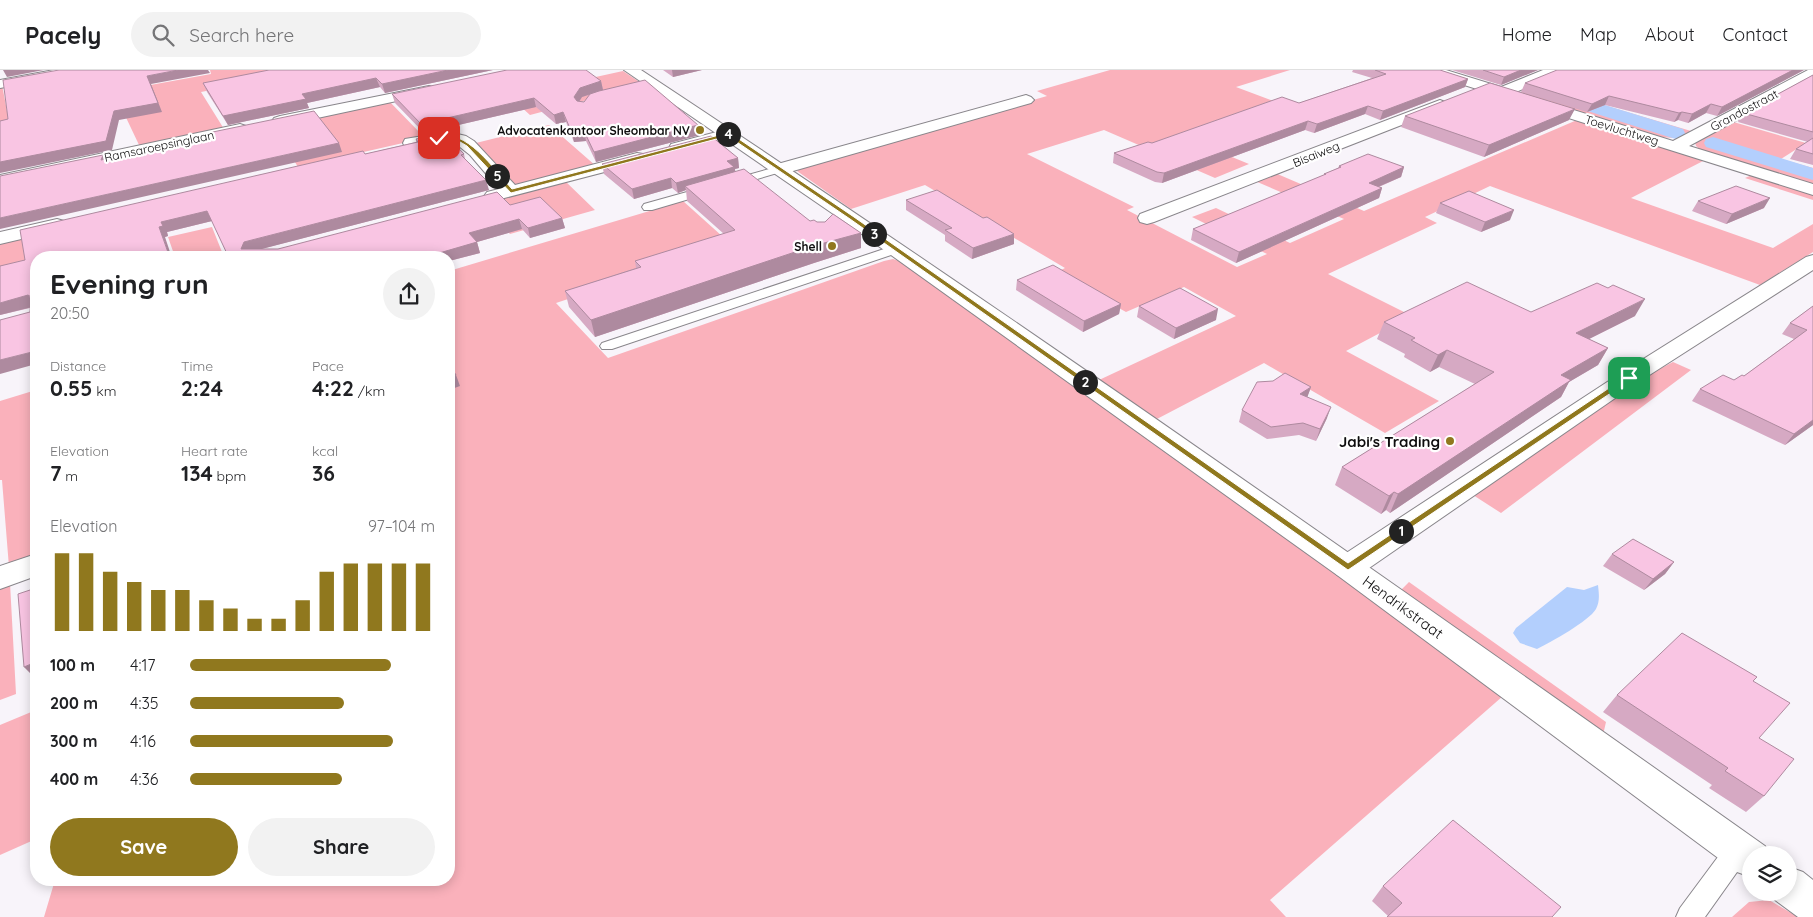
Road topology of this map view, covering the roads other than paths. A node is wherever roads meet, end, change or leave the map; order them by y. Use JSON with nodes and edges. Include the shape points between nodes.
{"nodes":[{"id":1,"x":78,"y":70,"type":"edge"},
{"id":2,"x":1431,"y":70,"type":"edge"},
{"id":3,"x":1556,"y":70,"type":"edge"},
{"id":4,"x":1813,"y":73,"type":"edge"},
{"id":5,"x":639,"y":80,"type":"edge"},
{"id":6,"x":0,"y":84,"type":"edge"},
{"id":7,"x":446,"y":86,"type":"edge"},
{"id":8,"x":1485,"y":87,"type":"junction"},
{"id":9,"x":1502,"y":92,"type":"junction"},
{"id":10,"x":1026,"y":100,"type":"dead end"},
{"id":11,"x":728,"y":134,"type":"junction"},
{"id":12,"x":398,"y":146,"type":"edge"},
{"id":13,"x":1674,"y":146,"type":"junction"},
{"id":14,"x":780,"y":169,"type":"junction"},
{"id":15,"x":0,"y":180,"type":"edge"},
{"id":16,"x":1813,"y":190,"type":"edge"},
{"id":17,"x":511,"y":191,"type":"junction"},
{"id":18,"x":474,"y":201,"type":"edge"},
{"id":19,"x":648,"y":207,"type":"dead end"},
{"id":20,"x":1148,"y":218,"type":"dead end"},
{"id":21,"x":78,"y":220,"type":"edge"},
{"id":22,"x":0,"y":238,"type":"edge"},
{"id":23,"x":896,"y":249,"type":"junction"},
{"id":24,"x":852,"y":252,"type":"edge"},
{"id":25,"x":865,"y":259,"type":"junction"},
{"id":26,"x":1813,"y":261,"type":"edge"},
{"id":27,"x":607,"y":346,"type":"dead end"},
{"id":28,"x":30,"y":567,"type":"edge"},
{"id":29,"x":1348,"y":567,"type":"junction"},
{"id":30,"x":0,"y":578,"type":"edge"},
{"id":31,"x":1742,"y":852,"type":"edge"},
{"id":32,"x":1742,"y":857,"type":"edge"},
{"id":33,"x":1797,"y":892,"type":"edge"},
{"id":34,"x":1813,"y":904,"type":"edge"},
{"id":35,"x":1689,"y":917,"type":"edge"}],
"edges":[{"from":1,"to":6,"type":"street"},
{"from":2,"to":8,"type":"street","name":"Toevluchtweg"},
{"from":3,"to":9,"type":"street"},
{"from":4,"to":13,"type":"street","name":"Grandostraat"},
{"from":5,"to":11,"type":"street","name":"Hendrikstraat"},
{"from":7,"to":15,"type":"street","name":"Ramsaroepsinglaan"},
{"from":8,"to":9,"type":"street","name":"Toevluchtweg"},
{"from":8,"to":20,"type":"street","name":"Bisaiweg"},
{"from":9,"to":13,"type":"street","name":"Toevluchtweg"},
{"from":10,"to":14,"type":"street"},
{"from":11,"to":14,"type":"street","name":"Hendrikstraat"},
{"from":11,"to":17,"type":"street"},
{"from":12,"to":17,"type":"street","via":[[456,137],[468,145]]},
{"from":13,"to":16,"type":"street","name":"Toevluchtweg"},
{"from":14,"to":19,"type":"lane"},
{"from":14,"to":23,"type":"street","name":"Hendrikstraat","via":[[843,221]]},
{"from":17,"to":18,"type":"street"},
{"from":21,"to":22,"type":"street"},
{"from":23,"to":25,"type":"lane"},
{"from":23,"to":29,"type":"street","name":"Hendrikstraat"},
{"from":24,"to":25,"type":"lane"},
{"from":25,"to":27,"type":"lane"},
{"from":26,"to":29,"type":"street","via":[[1629,378]]},
{"from":28,"to":30,"type":"street"},
{"from":29,"to":31,"type":"street","name":"Hendrikstraat"},
{"from":32,"to":35,"type":"lane"},
{"from":33,"to":34,"type":"street"}]}
